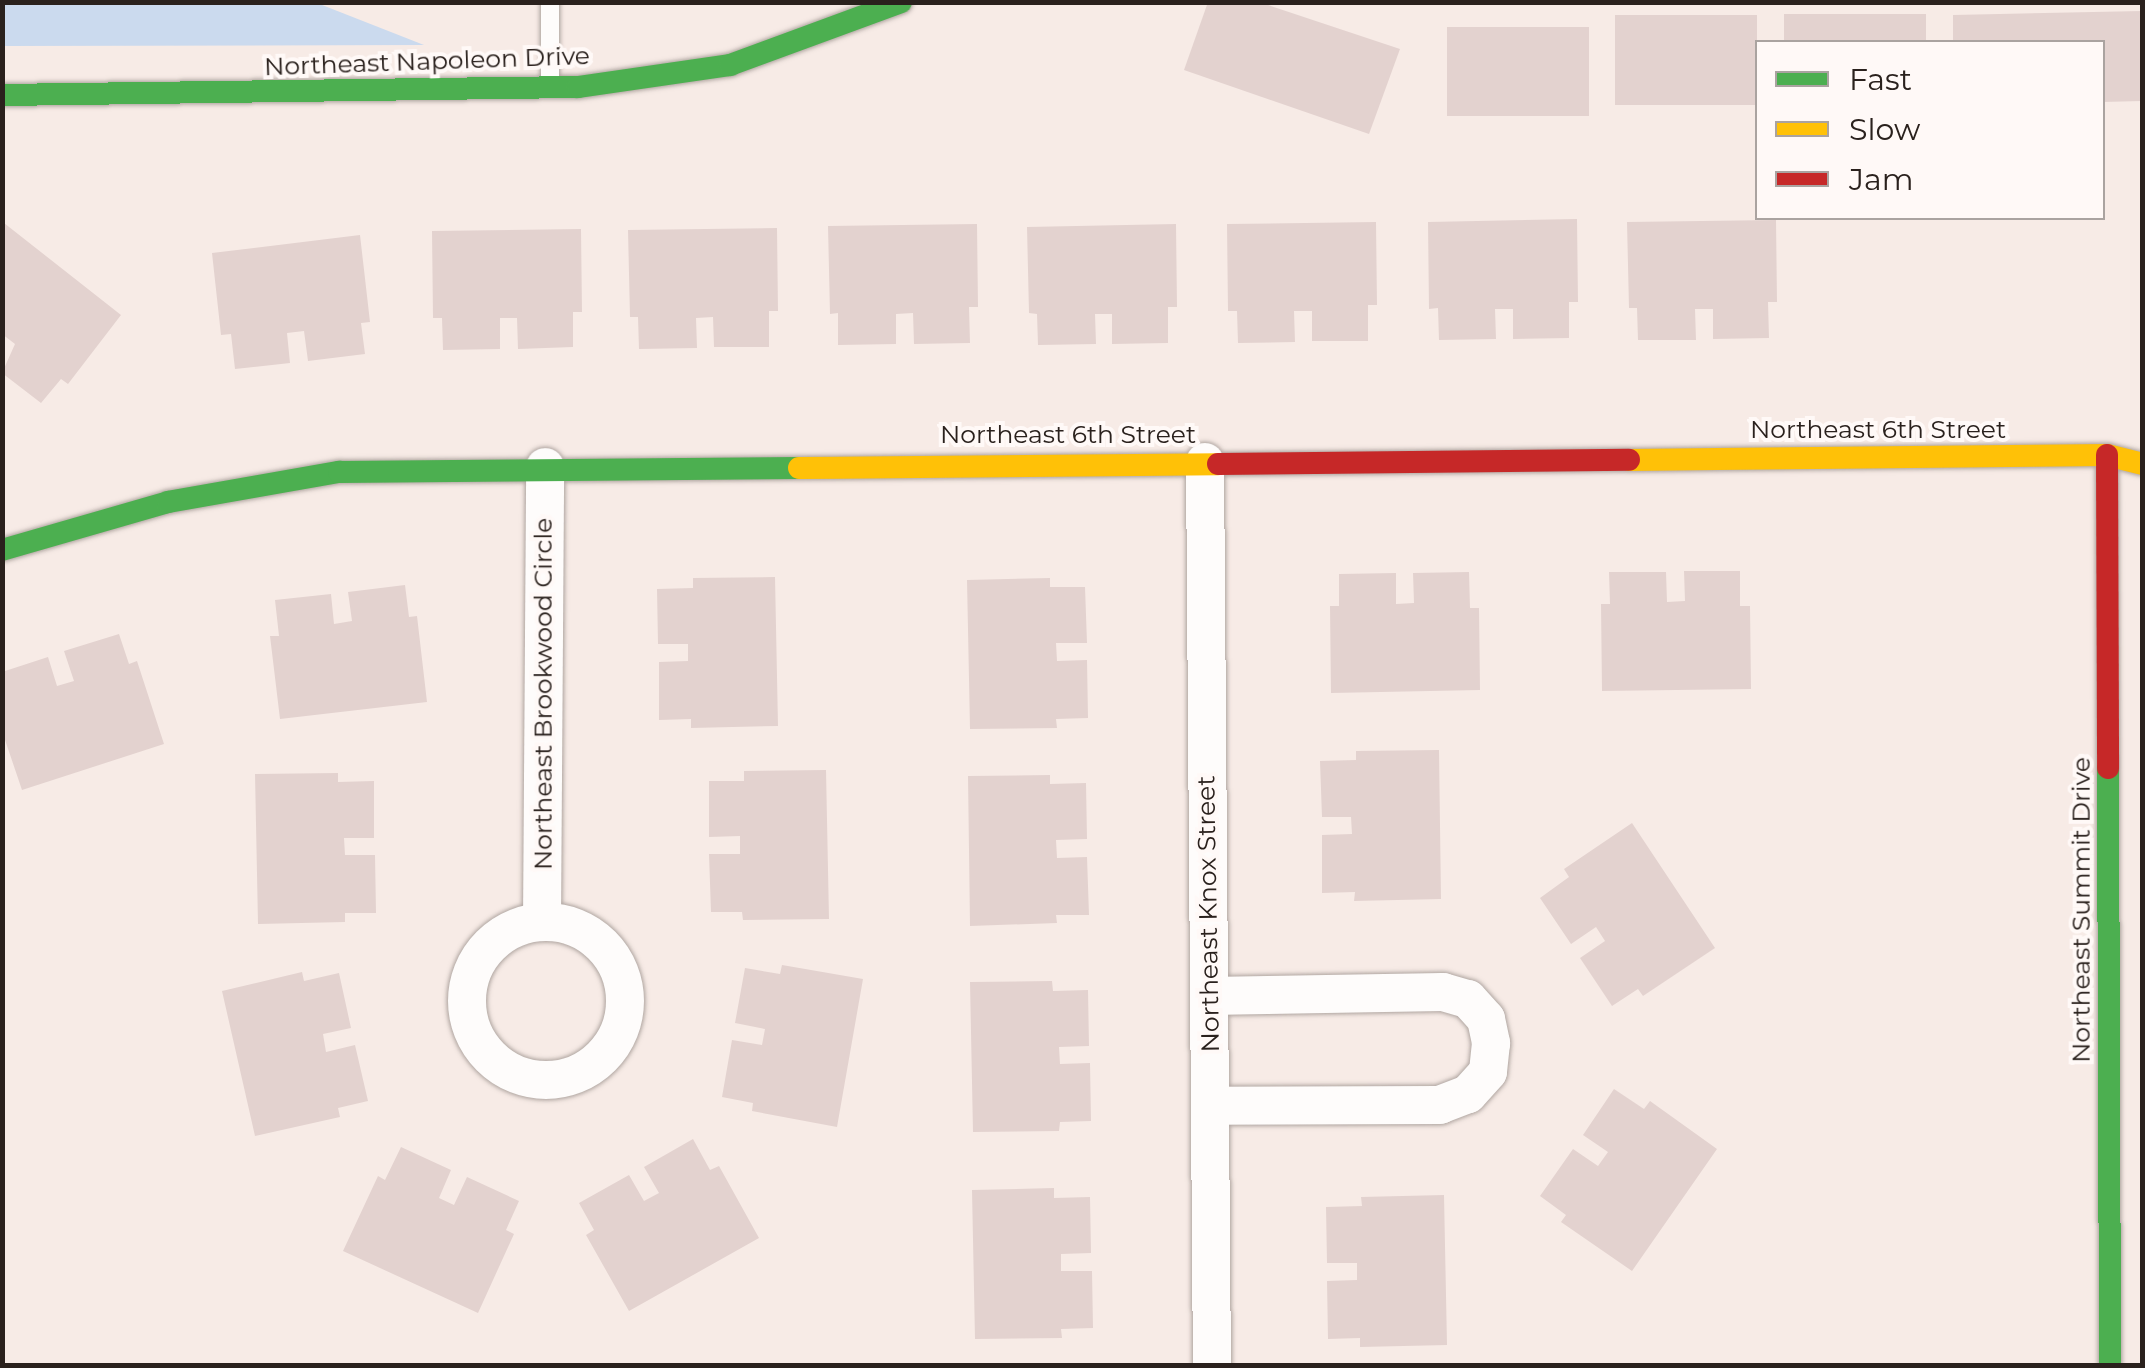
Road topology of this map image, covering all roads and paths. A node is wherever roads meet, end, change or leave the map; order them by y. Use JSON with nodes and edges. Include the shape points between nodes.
{"nodes":[{"id":1,"x":550,"y":2,"type":"edge"},
{"id":2,"x":901,"y":2,"type":"edge"},
{"id":3,"x":550,"y":88,"type":"junction"},
{"id":4,"x":2,"y":95,"type":"edge"},
{"id":5,"x":2107,"y":454,"type":"junction"},
{"id":6,"x":1205,"y":462,"type":"junction"},
{"id":7,"x":2142,"y":464,"type":"edge"},
{"id":8,"x":545,"y":467,"type":"junction"},
{"id":9,"x":2,"y":550,"type":"edge"},
{"id":10,"x":542,"y":921,"type":"junction"},
{"id":11,"x":1209,"y":996,"type":"junction"},
{"id":12,"x":1210,"y":1106,"type":"junction"},
{"id":13,"x":1212,"y":1366,"type":"edge"},
{"id":14,"x":2110,"y":1366,"type":"edge"}],
"edges":[{"from":1,"to":3,"type":"lane"},
{"from":2,"to":3,"type":"street","name":"Northeast Napoleon Drive","via":[[730,65]]},
{"from":3,"to":4,"type":"street","name":"Northeast Napoleon Drive"},
{"from":5,"to":6,"type":"street","name":"Northeast 6th Street"},
{"from":5,"to":7,"type":"street","name":"Northeast 6th Street"},
{"from":5,"to":14,"type":"street","name":"Northeast Summit Drive"},
{"from":6,"to":8,"type":"street","name":"Northeast 6th Street"},
{"from":6,"to":11,"type":"street","name":"Northeast Knox Street"},
{"from":8,"to":9,"type":"street","name":"Northeast 6th Street","via":[[339,472],[168,502]]},
{"from":8,"to":10,"type":"street","name":"Northeast Brookwood Circle"},
{"from":10,"to":10,"type":"street","via":[[494,941],[468,987],[467,1013],[483,1048],[512,1074],[564,1080],[598,1061],[622,1029],[623,977],[592,935]]},
{"from":11,"to":12,"type":"street","name":"Northeast Knox Street"},
{"from":11,"to":12,"type":"street","via":[[1443,992],[1468,999],[1486,1019],[1492,1042],[1488,1072],[1468,1094],[1440,1104]]},
{"from":12,"to":13,"type":"street","name":"Northeast Knox Street"}]}
